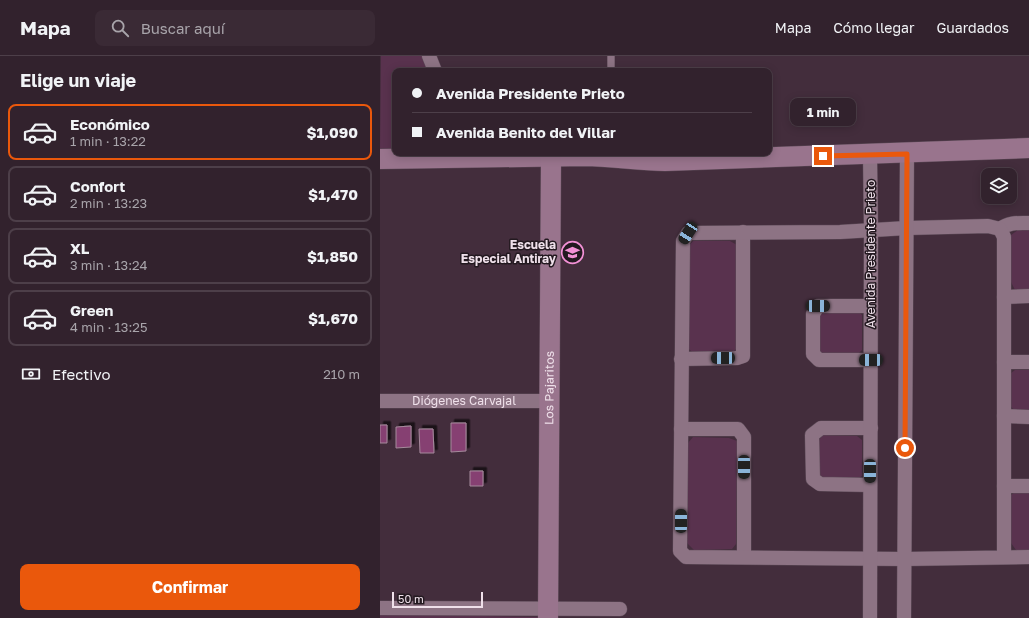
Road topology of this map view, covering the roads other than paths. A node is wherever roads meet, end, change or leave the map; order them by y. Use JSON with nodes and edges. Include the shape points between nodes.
{"nodes":[{"id":1,"x":429,"y":56,"type":"edge"},
{"id":2,"x":611,"y":56,"type":"edge"},
{"id":3,"x":434,"y":68,"type":"edge"},
{"id":4,"x":611,"y":68,"type":"edge"},
{"id":5,"x":1029,"y":148,"type":"edge"},
{"id":6,"x":870,"y":154,"type":"junction"},
{"id":7,"x":907,"y":154,"type":"junction"},
{"id":8,"x":470,"y":156,"type":"edge"},
{"id":9,"x":581,"y":156,"type":"edge"},
{"id":10,"x":616,"y":156,"type":"edge"},
{"id":11,"x":551,"y":157,"type":"junction"},
{"id":12,"x":380,"y":159,"type":"edge"},
{"id":13,"x":1029,"y":223,"type":"edge"},
{"id":14,"x":907,"y":228,"type":"junction"},
{"id":15,"x":1000,"y":229,"type":"junction"},
{"id":16,"x":871,"y":230,"type":"junction"},
{"id":17,"x":743,"y":232,"type":"junction"},
{"id":18,"x":1004,"y":296,"type":"junction"},
{"id":19,"x":1029,"y":296,"type":"edge"},
{"id":20,"x":871,"y":306,"type":"junction"},
{"id":21,"x":681,"y":359,"type":"junction"},
{"id":22,"x":871,"y":360,"type":"junction"},
{"id":23,"x":1004,"y":362,"type":"junction"},
{"id":24,"x":1029,"y":362,"type":"edge"},
{"id":25,"x":380,"y":401,"type":"edge"},
{"id":26,"x":549,"y":401,"type":"junction"},
{"id":27,"x":1004,"y":416,"type":"junction"},
{"id":28,"x":1029,"y":417,"type":"edge"},
{"id":29,"x":871,"y":428,"type":"junction"},
{"id":30,"x":681,"y":429,"type":"junction"},
{"id":31,"x":870,"y":485,"type":"junction"},
{"id":32,"x":1004,"y":486,"type":"junction"},
{"id":33,"x":1029,"y":486,"type":"edge"},
{"id":34,"x":744,"y":557,"type":"junction"},
{"id":35,"x":1004,"y":557,"type":"junction"},
{"id":36,"x":1029,"y":557,"type":"edge"},
{"id":37,"x":870,"y":558,"type":"junction"},
{"id":38,"x":904,"y":559,"type":"junction"},
{"id":39,"x":380,"y":608,"type":"edge"},
{"id":40,"x":620,"y":609,"type":"dead end"},
{"id":41,"x":548,"y":613,"type":"edge"},
{"id":42,"x":870,"y":618,"type":"edge"},
{"id":43,"x":904,"y":618,"type":"edge"}],
"edges":[{"from":1,"to":3,"type":"street"},
{"from":2,"to":4,"type":"lane"},
{"from":5,"to":7,"type":"street"},
{"from":6,"to":7,"type":"street"},
{"from":6,"to":10,"type":"street","via":[[664,161]]},
{"from":6,"to":16,"type":"street","name":"Avenida Presidente Prieto"},
{"from":7,"to":14,"type":"street"},
{"from":8,"to":11,"type":"street"},
{"from":8,"to":12,"type":"street"},
{"from":9,"to":11,"type":"street"},
{"from":11,"to":26,"type":"street","name":"Los Pajaritos"},
{"from":13,"to":15,"type":"street","via":[[1007,224]]},
{"from":14,"to":15,"type":"street","via":[[988,226]]},
{"from":14,"to":16,"type":"street"},
{"from":14,"to":38,"type":"street"},
{"from":15,"to":18,"type":"street","via":[[1004,237]]},
{"from":16,"to":17,"type":"street"},
{"from":16,"to":20,"type":"street","name":"Avenida Presidente Prieto"},
{"from":17,"to":21,"type":"street","via":[[688,233],[683,242]]},
{"from":17,"to":21,"type":"street","via":[[743,356]]},
{"from":18,"to":19,"type":"street"},
{"from":18,"to":23,"type":"street"},
{"from":20,"to":22,"type":"street","name":"Avenida Presidente Prieto"},
{"from":20,"to":22,"type":"street","via":[[818,306],[813,314],[813,354],[819,360]]},
{"from":21,"to":30,"type":"street"},
{"from":22,"to":29,"type":"street","name":"Avenida Presidente Prieto"},
{"from":23,"to":24,"type":"street"},
{"from":23,"to":27,"type":"street"},
{"from":25,"to":26,"type":"street","name":"Diógenes Carvajal"},
{"from":26,"to":41,"type":"street","name":"Los Pajaritos"},
{"from":27,"to":28,"type":"street"},
{"from":27,"to":32,"type":"street"},
{"from":29,"to":31,"type":"street","name":"Avenida Presidente Prieto"},
{"from":29,"to":31,"type":"street","via":[[821,428],[812,435],[813,479],[820,484]]},
{"from":30,"to":34,"type":"street","via":[[738,429],[744,437]]},
{"from":30,"to":34,"type":"street","via":[[680,551],[686,557]]},
{"from":31,"to":37,"type":"street","name":"Avenida Presidente Prieto"},
{"from":32,"to":33,"type":"street"},
{"from":32,"to":35,"type":"street"},
{"from":34,"to":37,"type":"street"},
{"from":35,"to":36,"type":"street"},
{"from":35,"to":38,"type":"street"},
{"from":37,"to":38,"type":"street"},
{"from":37,"to":42,"type":"street","name":"Avenida Presidente Prieto"},
{"from":38,"to":43,"type":"street"},
{"from":39,"to":41,"type":"street"},
{"from":40,"to":41,"type":"street"}]}
